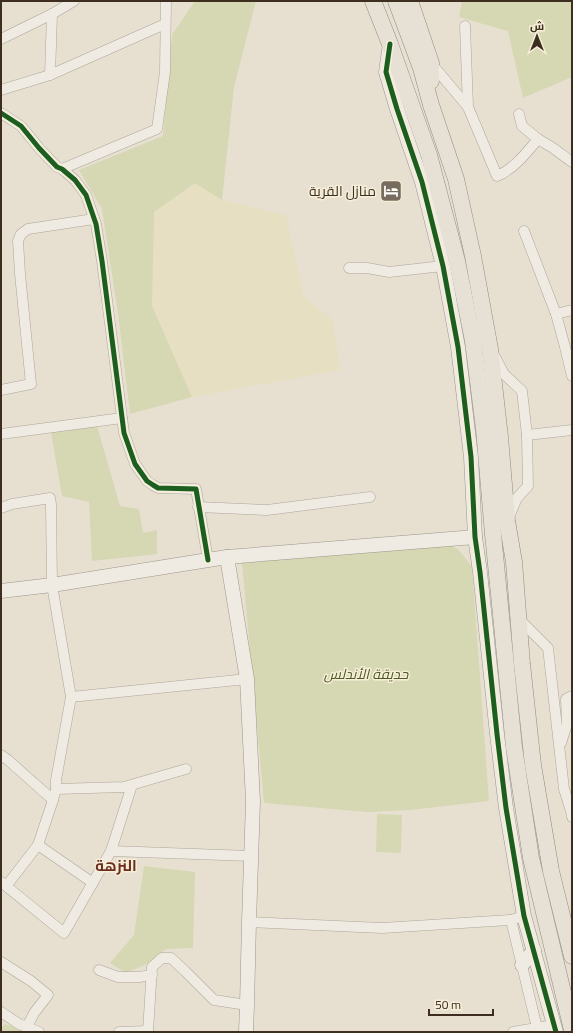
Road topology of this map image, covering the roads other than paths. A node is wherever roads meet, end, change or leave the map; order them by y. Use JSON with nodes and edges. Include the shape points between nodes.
{"nodes":[{"id":1,"x":74,"y":1,"type":"edge"},
{"id":2,"x":166,"y":1,"type":"edge"},
{"id":3,"x":373,"y":1,"type":"edge"},
{"id":4,"x":396,"y":1,"type":"edge"},
{"id":5,"x":410,"y":1,"type":"edge"},
{"id":6,"x":52,"y":14,"type":"junction"},
{"id":7,"x":165,"y":24,"type":"junction"},
{"id":8,"x":465,"y":26,"type":"dead end"},
{"id":9,"x":1,"y":39,"type":"edge"},
{"id":10,"x":390,"y":44,"type":"junction"},
{"id":11,"x":431,"y":63,"type":"junction"},
{"id":12,"x":50,"y":75,"type":"junction"},
{"id":13,"x":1,"y":90,"type":"edge"},
{"id":14,"x":431,"y":105,"type":"junction"},
{"id":15,"x":468,"y":106,"type":"junction"},
{"id":16,"x":1,"y":113,"type":"edge"},
{"id":17,"x":519,"y":114,"type":"dead end"},
{"id":18,"x":538,"y":139,"type":"junction"},
{"id":19,"x":572,"y":162,"type":"edge"},
{"id":20,"x":62,"y":169,"type":"junction"},
{"id":21,"x":94,"y":219,"type":"junction"},
{"id":22,"x":524,"y":231,"type":"dead end"},
{"id":23,"x":443,"y":266,"type":"junction"},
{"id":24,"x":349,"y":268,"type":"dead end"},
{"id":25,"x":572,"y":310,"type":"edge"},
{"id":26,"x":556,"y":314,"type":"junction"},
{"id":27,"x":569,"y":346,"type":"edge"},
{"id":28,"x":490,"y":349,"type":"junction"},
{"id":29,"x":572,"y":376,"type":"edge"},
{"id":30,"x":1,"y":390,"type":"edge"},
{"id":31,"x":122,"y":418,"type":"junction"},
{"id":32,"x":572,"y":430,"type":"edge"},
{"id":33,"x":1,"y":434,"type":"edge"},
{"id":34,"x":528,"y":435,"type":"junction"},
{"id":35,"x":472,"y":475,"type":"junction"},
{"id":36,"x":370,"y":496,"type":"dead end"},
{"id":37,"x":198,"y":507,"type":"junction"},
{"id":38,"x":1,"y":508,"type":"edge"},
{"id":39,"x":507,"y":521,"type":"junction"},
{"id":40,"x":493,"y":534,"type":"junction"},
{"id":41,"x":475,"y":537,"type":"junction"},
{"id":42,"x":228,"y":557,"type":"junction"},
{"id":43,"x":208,"y":560,"type":"junction"},
{"id":44,"x":52,"y":585,"type":"junction"},
{"id":45,"x":1,"y":591,"type":"edge"},
{"id":46,"x":518,"y":618,"type":"junction"},
{"id":47,"x":247,"y":679,"type":"junction"},
{"id":48,"x":572,"y":696,"type":"edge"},
{"id":49,"x":71,"y":697,"type":"junction"},
{"id":50,"x":559,"y":749,"type":"junction"},
{"id":51,"x":3,"y":760,"type":"edge"},
{"id":52,"x":186,"y":769,"type":"dead end"},
{"id":53,"x":132,"y":785,"type":"junction"},
{"id":54,"x":56,"y":789,"type":"junction"},
{"id":55,"x":53,"y":800,"type":"junction"},
{"id":56,"x":572,"y":817,"type":"edge"},
{"id":57,"x":38,"y":845,"type":"junction"},
{"id":58,"x":111,"y":851,"type":"junction"},
{"id":59,"x":514,"y":852,"type":"junction"},
{"id":60,"x":251,"y":856,"type":"junction"},
{"id":61,"x":4,"y":883,"type":"edge"},
{"id":62,"x":93,"y":883,"type":"junction"},
{"id":63,"x":545,"y":915,"type":"junction"},
{"id":64,"x":518,"y":918,"type":"junction"},
{"id":65,"x":249,"y":922,"type":"junction"},
{"id":66,"x":534,"y":950,"type":"junction"},
{"id":67,"x":572,"y":956,"type":"edge"},
{"id":68,"x":1,"y":962,"type":"edge"},
{"id":69,"x":522,"y":965,"type":"junction"},
{"id":70,"x":99,"y":970,"type":"dead end"},
{"id":71,"x":152,"y":975,"type":"junction"},
{"id":72,"x":247,"y":1005,"type":"junction"},
{"id":73,"x":2,"y":1015,"type":"edge"},
{"id":74,"x":27,"y":1028,"type":"junction"},
{"id":75,"x":555,"y":1028,"type":"edge"},
{"id":76,"x":538,"y":1030,"type":"edge"},
{"id":77,"x":572,"y":1030,"type":"edge"},
{"id":78,"x":39,"y":1032,"type":"edge"},
{"id":79,"x":119,"y":1032,"type":"edge"},
{"id":80,"x":148,"y":1032,"type":"edge"},
{"id":81,"x":246,"y":1032,"type":"edge"},
{"id":82,"x":513,"y":1032,"type":"edge"}],
"edges":[{"from":1,"to":6,"type":"street"},
{"from":2,"to":7,"type":"street"},
{"from":3,"to":10,"type":"main road"},
{"from":4,"to":14,"type":"main road","via":[[421,68]]},
{"from":5,"to":11,"type":"main road"},
{"from":6,"to":9,"type":"street"},
{"from":6,"to":12,"type":"street"},
{"from":7,"to":12,"type":"street"},
{"from":7,"to":20,"type":"street","via":[[165,72],[157,129]]},
{"from":8,"to":15,"type":"street"},
{"from":10,"to":23,"type":"street","via":[[386,72],[422,182]]},
{"from":10,"to":40,"type":"main road","via":[[429,155],[463,291],[473,341],[484,429]]},
{"from":11,"to":14,"type":"main road"},
{"from":11,"to":15,"type":"street"},
{"from":12,"to":13,"type":"street"},
{"from":14,"to":28,"type":"main road","via":[[456,179],[474,256]]},
{"from":15,"to":18,"type":"street","via":[[497,176],[525,155]]},
{"from":16,"to":20,"type":"street","via":[[21,126],[57,167]]},
{"from":17,"to":18,"type":"street","via":[[522,126]]},
{"from":18,"to":19,"type":"street"},
{"from":20,"to":21,"type":"street","via":[[75,180],[86,195]]},
{"from":21,"to":30,"type":"street","via":[[28,229],[21,234],[18,241],[31,384]]},
{"from":21,"to":31,"type":"street","via":[[102,261]]},
{"from":22,"to":26,"type":"street"},
{"from":23,"to":24,"type":"street","via":[[389,272]]},
{"from":23,"to":35,"type":"street","via":[[458,348]]},
{"from":25,"to":26,"type":"street"},
{"from":26,"to":27,"type":"street"},
{"from":27,"to":29,"type":"street"},
{"from":28,"to":34,"type":"street","via":[[504,374],[522,391]]},
{"from":28,"to":39,"type":"main road"},
{"from":31,"to":33,"type":"street"},
{"from":31,"to":37,"type":"street","via":[[124,433],[135,464],[146,481],[158,488],[196,489]]},
{"from":32,"to":34,"type":"street"},
{"from":34,"to":39,"type":"street","via":[[528,486],[517,498]]},
{"from":35,"to":40,"type":"street"},
{"from":35,"to":41,"type":"street"},
{"from":36,"to":37,"type":"street","via":[[267,510]]},
{"from":37,"to":43,"type":"street"},
{"from":38,"to":44,"type":"street","via":[[50,498]]},
{"from":39,"to":46,"type":"main road","via":[[514,562]]},
{"from":40,"to":63,"type":"main road","via":[[514,747],[531,858]]},
{"from":41,"to":42,"type":"street"},
{"from":41,"to":59,"type":"street","via":[[506,808]]},
{"from":42,"to":43,"type":"street"},
{"from":42,"to":47,"type":"street"},
{"from":43,"to":44,"type":"street"},
{"from":44,"to":45,"type":"street"},
{"from":44,"to":49,"type":"street"},
{"from":46,"to":50,"type":"street","via":[[548,648]]},
{"from":46,"to":67,"type":"main road","via":[[533,765],[551,871]]},
{"from":47,"to":49,"type":"street"},
{"from":47,"to":60,"type":"street","via":[[253,801]]},
{"from":48,"to":50,"type":"street","via":[[566,698],[567,724]]},
{"from":49,"to":54,"type":"street"},
{"from":50,"to":56,"type":"street","via":[[564,789]]},
{"from":51,"to":55,"type":"street"},
{"from":52,"to":53,"type":"street"},
{"from":53,"to":54,"type":"street"},
{"from":53,"to":58,"type":"street"},
{"from":54,"to":55,"type":"street"},
{"from":55,"to":57,"type":"street"},
{"from":57,"to":61,"type":"street"},
{"from":57,"to":62,"type":"street"},
{"from":58,"to":60,"type":"street"},
{"from":58,"to":62,"type":"street"},
{"from":59,"to":63,"type":"street"},
{"from":59,"to":64,"type":"street"},
{"from":60,"to":65,"type":"street"},
{"from":61,"to":62,"type":"street","via":[[64,933]]},
{"from":63,"to":77,"type":"main road"},
{"from":64,"to":65,"type":"street","via":[[382,928]]},
{"from":64,"to":66,"type":"street"},
{"from":64,"to":69,"type":"street"},
{"from":65,"to":72,"type":"street"},
{"from":66,"to":69,"type":"street"},
{"from":66,"to":75,"type":"street"},
{"from":68,"to":74,"type":"street","via":[[48,995],[34,1013]]},
{"from":69,"to":76,"type":"street"},
{"from":70,"to":71,"type":"street","via":[[118,977]]},
{"from":71,"to":72,"type":"street","via":[[152,967],[162,958],[171,958],[214,1000]]},
{"from":71,"to":80,"type":"street"},
{"from":72,"to":81,"type":"street"},
{"from":73,"to":74,"type":"street"},
{"from":74,"to":78,"type":"street"},
{"from":75,"to":76,"type":"street"},
{"from":76,"to":82,"type":"street"},
{"from":79,"to":80,"type":"street"}]}
